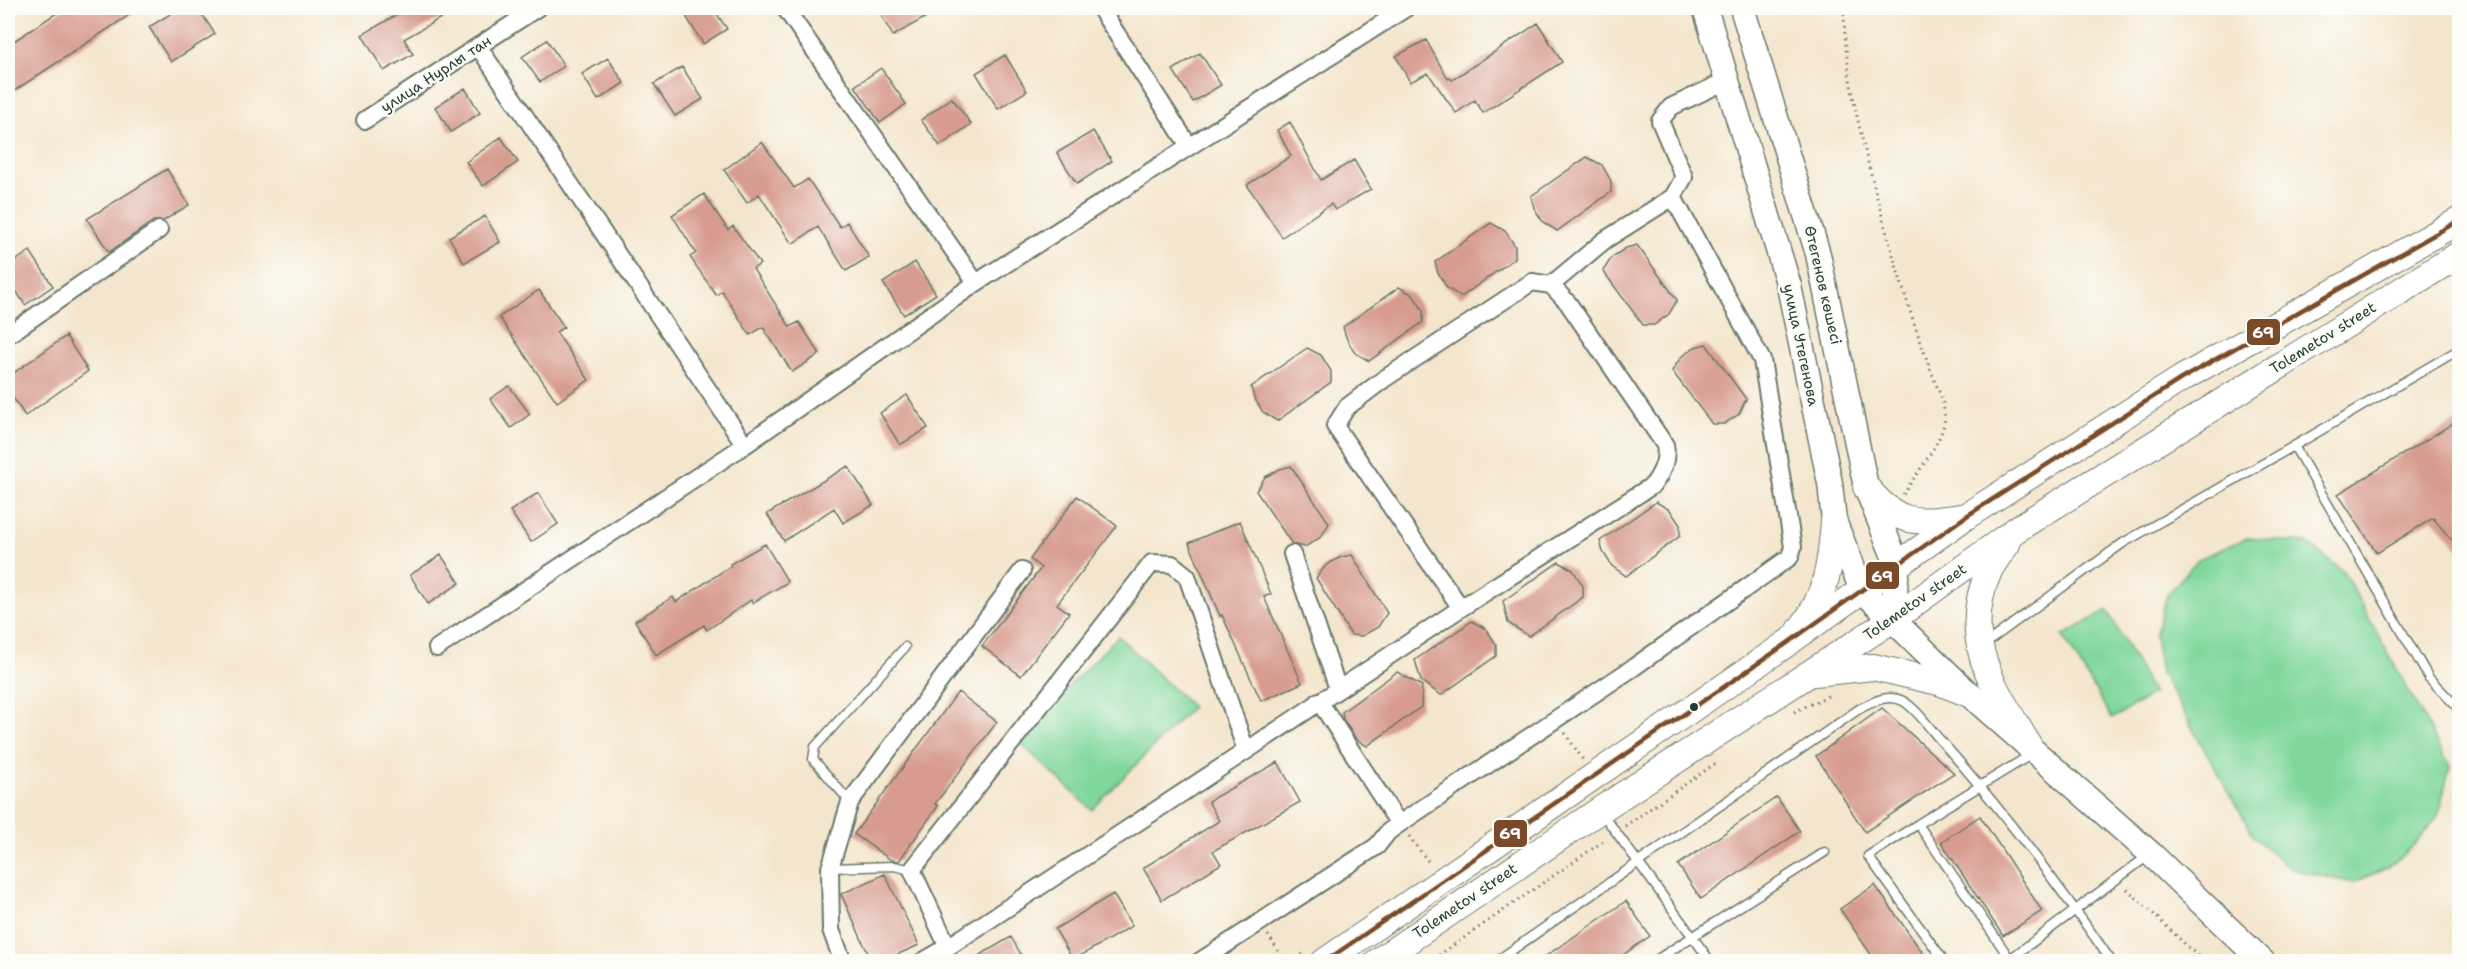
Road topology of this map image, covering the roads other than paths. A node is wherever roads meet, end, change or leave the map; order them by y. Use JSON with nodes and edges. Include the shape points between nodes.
{"nodes":[{"id":1,"x":537,"y":8,"type":"edge"},
{"id":2,"x":785,"y":8,"type":"edge"},
{"id":3,"x":1100,"y":8,"type":"edge"},
{"id":4,"x":1706,"y":8,"type":"edge"},
{"id":5,"x":1742,"y":8,"type":"edge"},
{"id":6,"x":1400,"y":9,"type":"edge"},
{"id":7,"x":478,"y":46,"type":"junction"},
{"id":8,"x":1728,"y":80,"type":"junction"},
{"id":9,"x":365,"y":120,"type":"dead end"},
{"id":10,"x":1189,"y":146,"type":"junction"},
{"id":11,"x":1673,"y":197,"type":"junction"},
{"id":12,"x":2460,"y":220,"type":"edge"},
{"id":13,"x":159,"y":230,"type":"dead end"},
{"id":14,"x":2460,"y":254,"type":"edge"},
{"id":15,"x":976,"y":283,"type":"junction"},
{"id":16,"x":1551,"y":285,"type":"junction"},
{"id":17,"x":8,"y":335,"type":"edge"},
{"id":18,"x":2460,"y":349,"type":"edge"},
{"id":19,"x":745,"y":445,"type":"junction"},
{"id":20,"x":2294,"y":446,"type":"junction"},
{"id":21,"x":1866,"y":488,"type":"junction"},
{"id":22,"x":1965,"y":517,"type":"junction"},
{"id":23,"x":1834,"y":521,"type":"junction"},
{"id":24,"x":2017,"y":529,"type":"junction"},
{"id":25,"x":1292,"y":554,"type":"dead end"},
{"id":26,"x":1897,"y":564,"type":"junction"},
{"id":27,"x":1022,"y":571,"type":"dead end"},
{"id":28,"x":1862,"y":590,"type":"junction"},
{"id":29,"x":1461,"y":608,"type":"junction"},
{"id":30,"x":1893,"y":619,"type":"junction"},
{"id":31,"x":1789,"y":642,"type":"junction"},
{"id":32,"x":905,"y":647,"type":"dead end"},
{"id":33,"x":437,"y":648,"type":"dead end"},
{"id":34,"x":1979,"y":648,"type":"junction"},
{"id":35,"x":1811,"y":673,"type":"junction"},
{"id":36,"x":1338,"y":689,"type":"junction"},
{"id":37,"x":1969,"y":694,"type":"junction"},
{"id":38,"x":1319,"y":701,"type":"junction"},
{"id":39,"x":2460,"y":710,"type":"edge"},
{"id":40,"x":2032,"y":749,"type":"junction"},
{"id":41,"x":1246,"y":751,"type":"junction"},
{"id":42,"x":1980,"y":787,"type":"junction"},
{"id":43,"x":850,"y":802,"type":"junction"},
{"id":44,"x":1600,"y":810,"type":"junction"},
{"id":45,"x":1399,"y":824,"type":"junction"},
{"id":46,"x":1918,"y":824,"type":"junction"},
{"id":47,"x":1825,"y":852,"type":"dead end"},
{"id":48,"x":2151,"y":854,"type":"junction"},
{"id":49,"x":1639,"y":864,"type":"junction"},
{"id":50,"x":830,"y":868,"type":"junction"},
{"id":51,"x":912,"y":870,"type":"junction"},
{"id":52,"x":2076,"y":910,"type":"junction"},
{"id":53,"x":1693,"y":936,"type":"junction"},
{"id":54,"x":948,"y":947,"type":"junction"},
{"id":55,"x":2009,"y":961,"type":"edge"},
{"id":56,"x":843,"y":962,"type":"edge"},
{"id":57,"x":922,"y":962,"type":"edge"},
{"id":58,"x":1199,"y":962,"type":"edge"},
{"id":59,"x":1324,"y":962,"type":"edge"},
{"id":60,"x":1377,"y":962,"type":"edge"},
{"id":61,"x":1495,"y":962,"type":"edge"},
{"id":62,"x":1653,"y":962,"type":"edge"},
{"id":63,"x":1711,"y":962,"type":"edge"},
{"id":64,"x":1737,"y":962,"type":"edge"},
{"id":65,"x":1755,"y":962,"type":"edge"},
{"id":66,"x":1945,"y":962,"type":"edge"},
{"id":67,"x":2112,"y":962,"type":"edge"},
{"id":68,"x":2263,"y":962,"type":"edge"}],
"edges":[{"from":1,"to":7,"type":"street","name":"улица Нурлы тан"},
{"from":2,"to":15,"type":"street"},
{"from":3,"to":10,"type":"street"},
{"from":4,"to":8,"type":"main road","name":"улица Утегенова"},
{"from":5,"to":21,"type":"main road","name":"Өтегенов көшесі","via":[[1818,254]]},
{"from":6,"to":10,"type":"street"},
{"from":7,"to":9,"type":"street","name":"улица Нурлы тан"},
{"from":7,"to":19,"type":"street"},
{"from":8,"to":11,"type":"street","via":[[1671,107],[1660,121],[1684,177]]},
{"from":8,"to":23,"type":"main road","name":"улица Утегенова","via":[[1790,286],[1830,483]]},
{"from":10,"to":15,"type":"street"},
{"from":11,"to":16,"type":"street","via":[[1605,240]]},
{"from":11,"to":45,"type":"street","via":[[1762,360],[1793,547],[1790,557]]},
{"from":12,"to":22,"type":"main road","name":"Tolemetov street","via":[[2181,379]]},
{"from":13,"to":17,"type":"street"},
{"from":14,"to":24,"type":"main road","name":"Tolemetov street"},
{"from":15,"to":19,"type":"street"},
{"from":16,"to":29,"type":"street","via":[[1568,303],[1665,445],[1665,463],[1653,485]]},
{"from":16,"to":29,"type":"street","via":[[1532,282],[1384,379],[1347,407],[1335,426]]},
{"from":18,"to":20,"type":"lane"},
{"from":19,"to":33,"type":"street"},
{"from":20,"to":34,"type":"lane","via":[[2123,543]]},
{"from":20,"to":39,"type":"lane","via":[[2428,678]]},
{"from":21,"to":22,"type":"main road","via":[[1881,505],[1920,523]]},
{"from":21,"to":26,"type":"main road","name":"Өтегенов көшесі"},
{"from":22,"to":26,"type":"main road","name":"Tolemetov street"},
{"from":23,"to":28,"type":"main road","name":"улица Утегенова"},
{"from":23,"to":31,"type":"main road","via":[[1831,564],[1820,596],[1809,619]]},
{"from":24,"to":30,"type":"main road","name":"Tolemetov street"},
{"from":24,"to":34,"type":"main road","via":[[1989,570],[1979,604]]},
{"from":25,"to":36,"type":"street"},
{"from":26,"to":28,"type":"main road","name":"Tolemetov street"},
{"from":26,"to":30,"type":"main road"},
{"from":27,"to":43,"type":"street"},
{"from":28,"to":30,"type":"main road","name":"улица Утегенова"},
{"from":28,"to":31,"type":"main road","name":"Tolemetov street"},
{"from":29,"to":36,"type":"street"},
{"from":30,"to":35,"type":"main road","name":"Tolemetov street"},
{"from":30,"to":37,"type":"main road","name":"улица Утегенова"},
{"from":31,"to":59,"type":"main road","name":"Tolemetov street"},
{"from":32,"to":43,"type":"lane","via":[[814,747],[813,759]]},
{"from":34,"to":40,"type":"main road","via":[[1995,688]]},
{"from":35,"to":37,"type":"main road","via":[[1873,667],[1938,682]]},
{"from":35,"to":44,"type":"main road","name":"Tolemetov street"},
{"from":36,"to":38,"type":"street"},
{"from":37,"to":40,"type":"main road","name":"улица Утегенова"},
{"from":38,"to":41,"type":"street"},
{"from":38,"to":45,"type":"street"},
{"from":40,"to":42,"type":"lane"},
{"from":40,"to":48,"type":"main road","name":"улица Утегенова"},
{"from":41,"to":51,"type":"street","via":[[1187,576],[1172,564],[1152,563]]},
{"from":41,"to":54,"type":"street"},
{"from":42,"to":46,"type":"lane"},
{"from":42,"to":49,"type":"lane","via":[[1913,710],[1890,697],[1860,709]]},
{"from":42,"to":52,"type":"lane"},
{"from":43,"to":50,"type":"street"},
{"from":44,"to":49,"type":"lane"},
{"from":44,"to":60,"type":"main road","name":"Tolemetov street"},
{"from":45,"to":58,"type":"street","via":[[1377,846]]},
{"from":46,"to":55,"type":"lane"},
{"from":46,"to":66,"type":"lane","via":[[1868,856]]},
{"from":47,"to":53,"type":"lane"},
{"from":48,"to":52,"type":"lane"},
{"from":48,"to":68,"type":"main road","name":"улица Утегенова"},
{"from":49,"to":53,"type":"lane"},
{"from":49,"to":61,"type":"lane"},
{"from":50,"to":51,"type":"lane","via":[[894,866]]},
{"from":50,"to":56,"type":"street","via":[[831,930]]},
{"from":51,"to":54,"type":"street"},
{"from":52,"to":55,"type":"lane"},
{"from":52,"to":67,"type":"lane"},
{"from":53,"to":62,"type":"lane"},
{"from":53,"to":63,"type":"lane"},
{"from":54,"to":57,"type":"street"},
{"from":64,"to":65,"type":"lane"}]}
